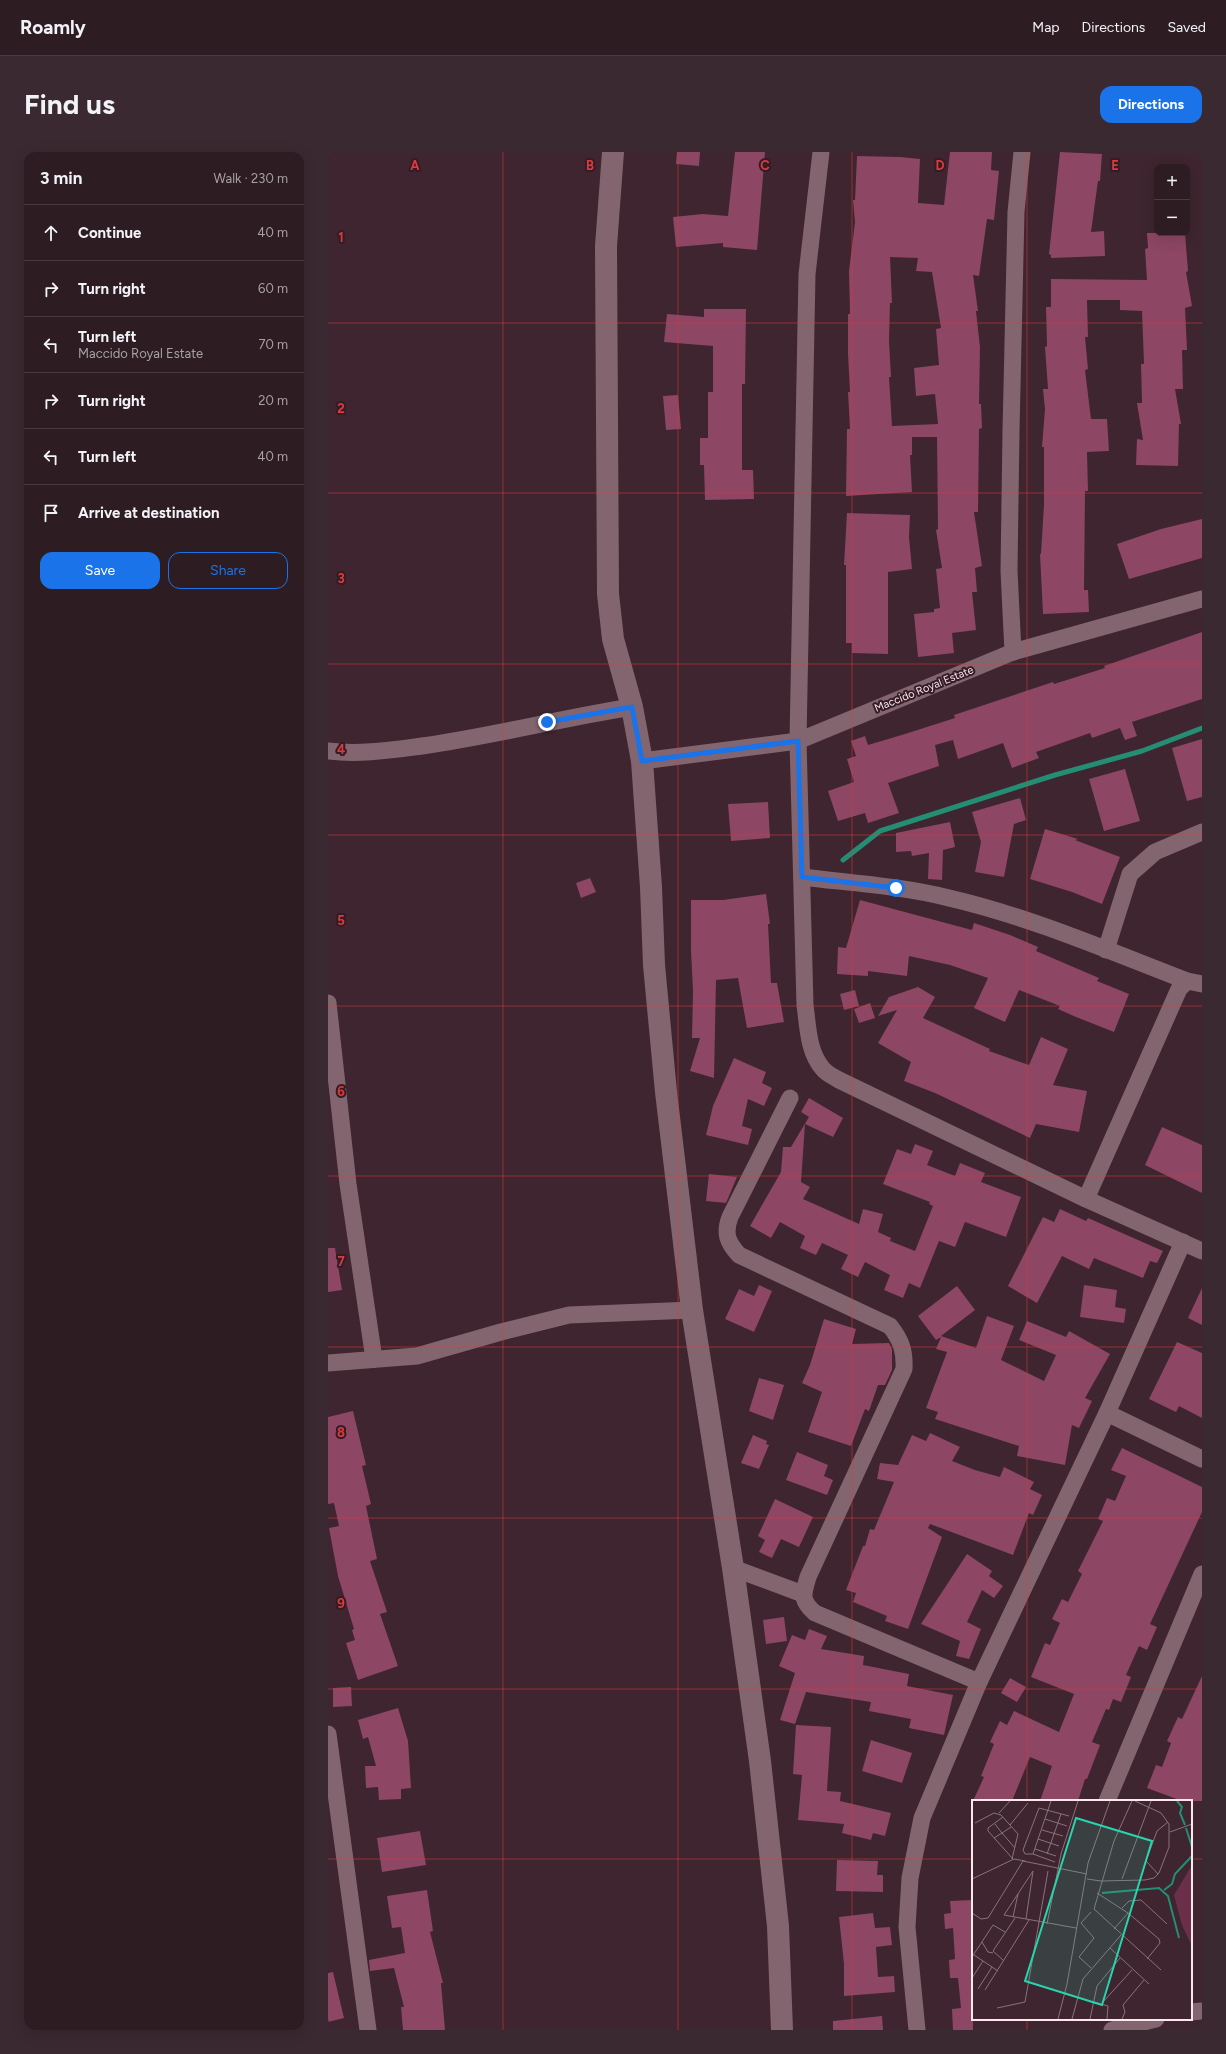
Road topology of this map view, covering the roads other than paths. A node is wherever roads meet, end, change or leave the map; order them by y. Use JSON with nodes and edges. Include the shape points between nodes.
{"nodes":[{"id":1,"x":613,"y":152,"type":"edge"},
{"id":2,"x":821,"y":152,"type":"edge"},
{"id":3,"x":1022,"y":152,"type":"edge"},
{"id":4,"x":1202,"y":599,"type":"edge"},
{"id":5,"x":1013,"y":652,"type":"junction"},
{"id":6,"x":632,"y":707,"type":"junction"},
{"id":7,"x":798,"y":741,"type":"junction"},
{"id":8,"x":328,"y":752,"type":"edge"},
{"id":9,"x":642,"y":761,"type":"junction"},
{"id":10,"x":1202,"y":832,"type":"edge"},
{"id":11,"x":802,"y":877,"type":"junction"},
{"id":12,"x":1106,"y":950,"type":"junction"},
{"id":13,"x":1195,"y":982,"type":"edge"},
{"id":14,"x":328,"y":1004,"type":"edge"},
{"id":15,"x":790,"y":1098,"type":"dead end"},
{"id":16,"x":1086,"y":1199,"type":"junction"},
{"id":17,"x":1183,"y":1242,"type":"junction"},
{"id":18,"x":1202,"y":1251,"type":"edge"},
{"id":19,"x":692,"y":1310,"type":"junction"},
{"id":20,"x":374,"y":1359,"type":"junction"},
{"id":21,"x":328,"y":1363,"type":"edge"},
{"id":22,"x":1107,"y":1413,"type":"junction"},
{"id":23,"x":1202,"y":1459,"type":"edge"},
{"id":24,"x":733,"y":1568,"type":"junction"},
{"id":25,"x":1202,"y":1574,"type":"edge"},
{"id":26,"x":803,"y":1594,"type":"junction"},
{"id":27,"x":979,"y":1682,"type":"junction"},
{"id":28,"x":328,"y":1734,"type":"edge"},
{"id":29,"x":1107,"y":1800,"type":"edge"},
{"id":30,"x":1110,"y":2020,"type":"edge"},
{"id":31,"x":1152,"y":2020,"type":"edge"},
{"id":32,"x":368,"y":2030,"type":"edge"},
{"id":33,"x":782,"y":2030,"type":"edge"},
{"id":34,"x":917,"y":2030,"type":"edge"},
{"id":35,"x":1112,"y":2030,"type":"edge"}],
"edges":[{"from":1,"to":6,"type":"street","via":[[606,246],[608,594],[613,639]]},
{"from":2,"to":7,"type":"street","via":[[807,274]]},
{"from":3,"to":5,"type":"street","via":[[1016,212],[1011,446],[1009,571]]},
{"from":4,"to":5,"type":"street","name":"Maccido Royal Estate"},
{"from":5,"to":7,"type":"street","name":"Maccido Royal Estate"},
{"from":6,"to":8,"type":"street","via":[[454,741],[346,754]]},
{"from":6,"to":9,"type":"street"},
{"from":7,"to":9,"type":"street","name":"Maccido Royal Estate"},
{"from":7,"to":11,"type":"street"},
{"from":9,"to":19,"type":"street","via":[[655,972],[666,1092]]},
{"from":10,"to":12,"type":"street","via":[[1154,852],[1130,874]]},
{"from":11,"to":12,"type":"street","via":[[949,897],[1012,915]]},
{"from":11,"to":16,"type":"street","via":[[805,1005],[809,1038],[815,1056],[824,1070],[839,1080]]},
{"from":12,"to":13,"type":"street"},
{"from":13,"to":16,"type":"street","via":[[1178,989]]},
{"from":14,"to":20,"type":"street","via":[[348,1184]]},
{"from":15,"to":26,"type":"street","via":[[730,1217],[726,1229],[729,1240],[739,1255],[890,1326],[900,1339],[905,1354],[904,1369],[808,1577]]},
{"from":16,"to":17,"type":"street"},
{"from":17,"to":18,"type":"street"},
{"from":17,"to":22,"type":"street"},
{"from":19,"to":20,"type":"street","via":[[569,1316],[417,1356]]},
{"from":19,"to":24,"type":"street"},
{"from":20,"to":21,"type":"street"},
{"from":22,"to":23,"type":"street"},
{"from":22,"to":27,"type":"street"},
{"from":24,"to":26,"type":"street"},
{"from":24,"to":33,"type":"street","via":[[760,1761],[778,1926]]},
{"from":25,"to":29,"type":"street"},
{"from":26,"to":27,"type":"street","via":[[806,1605],[815,1613]]},
{"from":27,"to":34,"type":"street","via":[[922,1818],[910,1878],[907,1927]]},
{"from":28,"to":32,"type":"street"},
{"from":30,"to":35,"type":"street"},
{"from":31,"to":35,"type":"street"}]}
